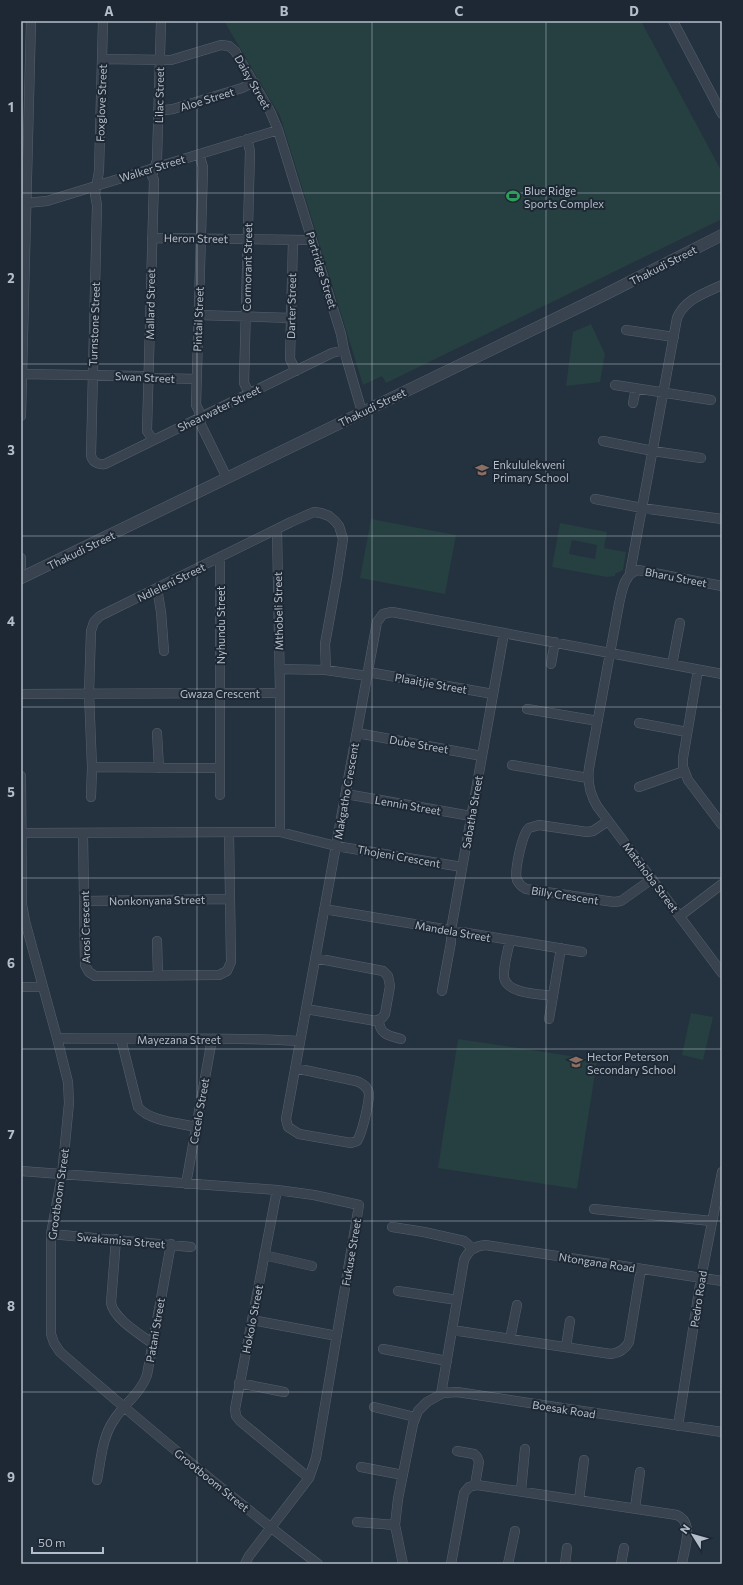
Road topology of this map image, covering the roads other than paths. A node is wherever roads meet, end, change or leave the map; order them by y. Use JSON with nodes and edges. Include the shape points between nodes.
{"nodes":[{"id":1,"x":31,"y":21,"type":"edge"},
{"id":2,"x":103,"y":21,"type":"edge"},
{"id":3,"x":161,"y":21,"type":"edge"},
{"id":4,"x":673,"y":21,"type":"edge"},
{"id":5,"x":102,"y":60,"type":"junction"},
{"id":6,"x":160,"y":61,"type":"junction"},
{"id":7,"x":25,"y":69,"type":"edge"},
{"id":8,"x":254,"y":82,"type":"junction"},
{"id":9,"x":158,"y":111,"type":"junction"},
{"id":10,"x":722,"y":114,"type":"edge"},
{"id":11,"x":278,"y":130,"type":"junction"},
{"id":12,"x":247,"y":139,"type":"junction"},
{"id":13,"x":199,"y":154,"type":"junction"},
{"id":14,"x":155,"y":168,"type":"junction"},
{"id":15,"x":98,"y":185,"type":"junction"},
{"id":16,"x":26,"y":203,"type":"junction"},
{"id":17,"x":722,"y":235,"type":"edge"},
{"id":18,"x":152,"y":238,"type":"junction"},
{"id":19,"x":200,"y":238,"type":"junction"},
{"id":20,"x":312,"y":238,"type":"junction"},
{"id":21,"x":248,"y":239,"type":"junction"},
{"id":22,"x":293,"y":240,"type":"junction"},
{"id":23,"x":722,"y":285,"type":"edge"},
{"id":24,"x":198,"y":315,"type":"junction"},
{"id":25,"x":246,"y":317,"type":"junction"},
{"id":26,"x":291,"y":318,"type":"junction"},
{"id":27,"x":626,"y":330,"type":"dead end"},
{"id":28,"x":674,"y":337,"type":"junction"},
{"id":29,"x":344,"y":350,"type":"junction"},
{"id":30,"x":296,"y":371,"type":"junction"},
{"id":31,"x":22,"y":373,"type":"edge"},
{"id":32,"x":93,"y":375,"type":"junction"},
{"id":33,"x":148,"y":377,"type":"junction"},
{"id":34,"x":196,"y":379,"type":"junction"},
{"id":35,"x":615,"y":384,"type":"dead end"},
{"id":36,"x":636,"y":388,"type":"junction"},
{"id":37,"x":249,"y":393,"type":"junction"},
{"id":38,"x":664,"y":393,"type":"junction"},
{"id":39,"x":711,"y":400,"type":"dead end"},
{"id":40,"x":633,"y":403,"type":"dead end"},
{"id":41,"x":362,"y":412,"type":"junction"},
{"id":42,"x":21,"y":416,"type":"edge"},
{"id":43,"x":200,"y":418,"type":"junction"},
{"id":44,"x":153,"y":440,"type":"junction"},
{"id":45,"x":603,"y":441,"type":"dead end"},
{"id":46,"x":653,"y":451,"type":"junction"},
{"id":47,"x":700,"y":458,"type":"dead end"},
{"id":48,"x":94,"y":462,"type":"joint"},
{"id":49,"x":227,"y":478,"type":"junction"},
{"id":50,"x":595,"y":499,"type":"dead end"},
{"id":51,"x":642,"y":508,"type":"junction"},
{"id":52,"x":722,"y":519,"type":"edge"},
{"id":53,"x":277,"y":529,"type":"junction"},
{"id":54,"x":21,"y":558,"type":"edge"},
{"id":55,"x":220,"y":558,"type":"junction"},
{"id":56,"x":21,"y":567,"type":"edge"},
{"id":57,"x":630,"y":574,"type":"junction"},
{"id":58,"x":21,"y":578,"type":"edge"},
{"id":59,"x":722,"y":586,"type":"edge"},
{"id":60,"x":157,"y":588,"type":"junction"},
{"id":61,"x":680,"y":623,"type":"dead end"},
{"id":62,"x":504,"y":633,"type":"junction"},
{"id":63,"x":555,"y":642,"type":"junction"},
{"id":64,"x":164,"y":651,"type":"dead end"},
{"id":65,"x":610,"y":653,"type":"junction"},
{"id":66,"x":551,"y":664,"type":"dead end"},
{"id":67,"x":672,"y":665,"type":"junction"},
{"id":68,"x":280,"y":669,"type":"junction"},
{"id":69,"x":326,"y":670,"type":"junction"},
{"id":70,"x":698,"y":670,"type":"junction"},
{"id":71,"x":368,"y":674,"type":"junction"},
{"id":72,"x":722,"y":674,"type":"edge"},
{"id":73,"x":221,"y":692,"type":"junction"},
{"id":74,"x":89,"y":693,"type":"junction"},
{"id":75,"x":280,"y":693,"type":"junction"},
{"id":76,"x":21,"y":694,"type":"edge"},
{"id":77,"x":493,"y":694,"type":"junction"},
{"id":78,"x":527,"y":709,"type":"dead end"},
{"id":79,"x":598,"y":721,"type":"junction"},
{"id":80,"x":639,"y":723,"type":"dead end"},
{"id":81,"x":687,"y":732,"type":"junction"},
{"id":82,"x":157,"y":733,"type":"dead end"},
{"id":83,"x":357,"y":733,"type":"junction"},
{"id":84,"x":482,"y":756,"type":"junction"},
{"id":85,"x":512,"y":765,"type":"dead end"},
{"id":86,"x":92,"y":767,"type":"junction"},
{"id":87,"x":159,"y":768,"type":"junction"},
{"id":88,"x":220,"y":768,"type":"junction"},
{"id":89,"x":684,"y":771,"type":"junction"},
{"id":90,"x":21,"y":776,"type":"edge"},
{"id":91,"x":588,"y":778,"type":"junction"},
{"id":92,"x":639,"y":787,"type":"dead end"},
{"id":93,"x":346,"y":794,"type":"junction"},
{"id":94,"x":220,"y":795,"type":"dead end"},
{"id":95,"x":90,"y":797,"type":"dead end"},
{"id":96,"x":471,"y":816,"type":"junction"},
{"id":97,"x":608,"y":821,"type":"junction"},
{"id":98,"x":722,"y":825,"type":"edge"},
{"id":99,"x":280,"y":832,"type":"junction"},
{"id":100,"x":22,"y":833,"type":"edge"},
{"id":101,"x":229,"y":833,"type":"junction"},
{"id":102,"x":83,"y":834,"type":"junction"},
{"id":103,"x":336,"y":846,"type":"junction"},
{"id":104,"x":462,"y":867,"type":"junction"},
{"id":105,"x":652,"y":879,"type":"junction"},
{"id":106,"x":722,"y":884,"type":"edge"},
{"id":107,"x":230,"y":900,"type":"junction"},
{"id":108,"x":84,"y":901,"type":"junction"},
{"id":109,"x":324,"y":909,"type":"junction"},
{"id":110,"x":680,"y":916,"type":"junction"},
{"id":111,"x":451,"y":930,"type":"junction"},
{"id":112,"x":510,"y":940,"type":"junction"},
{"id":113,"x":157,"y":941,"type":"dead end"},
{"id":114,"x":561,"y":948,"type":"junction"},
{"id":115,"x":582,"y":952,"type":"dead end"},
{"id":116,"x":315,"y":958,"type":"junction"},
{"id":117,"x":722,"y":973,"type":"edge"},
{"id":118,"x":158,"y":975,"type":"junction"},
{"id":119,"x":21,"y":987,"type":"edge"},
{"id":120,"x":43,"y":987,"type":"junction"},
{"id":121,"x":442,"y":991,"type":"dead end"},
{"id":122,"x":553,"y":996,"type":"junction"},
{"id":123,"x":306,"y":1008,"type":"junction"},
{"id":124,"x":549,"y":1019,"type":"dead end"},
{"id":125,"x":379,"y":1020,"type":"junction"},
{"id":126,"x":57,"y":1038,"type":"junction"},
{"id":127,"x":122,"y":1039,"type":"junction"},
{"id":128,"x":212,"y":1039,"type":"junction"},
{"id":129,"x":401,"y":1039,"type":"dead end"},
{"id":130,"x":300,"y":1041,"type":"junction"},
{"id":131,"x":295,"y":1068,"type":"junction"},
{"id":132,"x":196,"y":1127,"type":"junction"},
{"id":133,"x":21,"y":1171,"type":"edge"},
{"id":134,"x":722,"y":1172,"type":"edge"},
{"id":135,"x":62,"y":1174,"type":"junction"},
{"id":136,"x":186,"y":1184,"type":"junction"},
{"id":137,"x":720,"y":1188,"type":"edge"},
{"id":138,"x":277,"y":1190,"type":"junction"},
{"id":139,"x":594,"y":1209,"type":"dead end"},
{"id":140,"x":711,"y":1221,"type":"junction"},
{"id":141,"x":392,"y":1227,"type":"dead end"},
{"id":142,"x":51,"y":1234,"type":"junction"},
{"id":143,"x":116,"y":1239,"type":"junction"},
{"id":144,"x":171,"y":1244,"type":"junction"},
{"id":145,"x":191,"y":1247,"type":"dead end"},
{"id":146,"x":472,"y":1248,"type":"junction"},
{"id":147,"x":264,"y":1255,"type":"junction"},
{"id":148,"x":312,"y":1266,"type":"dead end"},
{"id":149,"x":641,"y":1269,"type":"junction"},
{"id":150,"x":701,"y":1278,"type":"junction"},
{"id":151,"x":722,"y":1281,"type":"edge"},
{"id":152,"x":398,"y":1291,"type":"dead end"},
{"id":153,"x":457,"y":1300,"type":"junction"},
{"id":154,"x":517,"y":1306,"type":"dead end"},
{"id":155,"x":252,"y":1320,"type":"junction"},
{"id":156,"x":570,"y":1321,"type":"dead end"},
{"id":157,"x":452,"y":1330,"type":"junction"},
{"id":158,"x":336,"y":1336,"type":"junction"},
{"id":159,"x":510,"y":1339,"type":"junction"},
{"id":160,"x":153,"y":1344,"type":"junction"},
{"id":161,"x":566,"y":1347,"type":"junction"},
{"id":162,"x":383,"y":1349,"type":"dead end"},
{"id":163,"x":447,"y":1360,"type":"junction"},
{"id":164,"x":239,"y":1383,"type":"junction"},
{"id":165,"x":284,"y":1392,"type":"dead end"},
{"id":166,"x":441,"y":1394,"type":"junction"},
{"id":167,"x":374,"y":1407,"type":"dead end"},
{"id":168,"x":123,"y":1408,"type":"junction"},
{"id":169,"x":415,"y":1417,"type":"junction"},
{"id":170,"x":678,"y":1426,"type":"junction"},
{"id":171,"x":722,"y":1432,"type":"edge"},
{"id":172,"x":525,"y":1449,"type":"dead end"},
{"id":173,"x":457,"y":1452,"type":"dead end"},
{"id":174,"x":584,"y":1460,"type":"dead end"},
{"id":175,"x":362,"y":1467,"type":"dead end"},
{"id":176,"x":640,"y":1472,"type":"dead end"},
{"id":177,"x":403,"y":1475,"type":"junction"},
{"id":178,"x":309,"y":1478,"type":"junction"},
{"id":179,"x":97,"y":1480,"type":"dead end"},
{"id":180,"x":475,"y":1485,"type":"junction"},
{"id":181,"x":521,"y":1491,"type":"junction"},
{"id":182,"x":579,"y":1500,"type":"junction"},
{"id":183,"x":635,"y":1508,"type":"junction"},
{"id":184,"x":357,"y":1522,"type":"dead end"},
{"id":185,"x":395,"y":1525,"type":"junction"},
{"id":186,"x":270,"y":1528,"type":"junction"},
{"id":187,"x":515,"y":1531,"type":"dead end"},
{"id":188,"x":567,"y":1548,"type":"dead end"},
{"id":189,"x":624,"y":1548,"type":"dead end"},
{"id":190,"x":245,"y":1564,"type":"edge"},
{"id":191,"x":318,"y":1564,"type":"edge"},
{"id":192,"x":403,"y":1564,"type":"edge"},
{"id":193,"x":451,"y":1564,"type":"edge"},
{"id":194,"x":508,"y":1564,"type":"edge"},
{"id":195,"x":565,"y":1564,"type":"edge"},
{"id":196,"x":621,"y":1564,"type":"edge"},
{"id":197,"x":682,"y":1564,"type":"edge"}],
"edges":[{"from":1,"to":7,"type":"street"},
{"from":2,"to":5,"type":"street","name":"Foxglove Street"},
{"from":3,"to":6,"type":"street","name":"Lilac Street"},
{"from":4,"to":10,"type":"street"},
{"from":5,"to":6,"type":"street","name":"Daisy Street"},
{"from":5,"to":15,"type":"street","name":"Foxglove Street"},
{"from":6,"to":8,"type":"street","name":"Daisy Street","via":[[221,45],[228,46],[235,51]]},
{"from":6,"to":9,"type":"street","name":"Lilac Street"},
{"from":7,"to":16,"type":"street"},
{"from":8,"to":9,"type":"street","name":"Aloe Street","via":[[173,109]]},
{"from":8,"to":11,"type":"street","name":"Daisy Street"},
{"from":9,"to":14,"type":"street","name":"Lilac Street"},
{"from":11,"to":12,"type":"street","name":"Walker Street"},
{"from":11,"to":20,"type":"street","name":"Partridge Street"},
{"from":12,"to":13,"type":"street","name":"Walker Street"},
{"from":12,"to":21,"type":"street","name":"Cormorant Street","via":[[250,151]]},
{"from":13,"to":14,"type":"street","name":"Walker Street"},
{"from":13,"to":19,"type":"street","name":"Pintail Street","via":[[203,167]]},
{"from":14,"to":15,"type":"street","name":"Walker Street"},
{"from":14,"to":18,"type":"street","name":"Mallard Street","via":[[152,176]]},
{"from":15,"to":16,"type":"street","name":"Walker Street","via":[[47,201]]},
{"from":15,"to":32,"type":"street","name":"Turnstone Street"},
{"from":16,"to":31,"type":"street"},
{"from":17,"to":41,"type":"street","name":"Thakudi Street"},
{"from":18,"to":19,"type":"street","name":"Heron Street"},
{"from":18,"to":33,"type":"street","name":"Mallard Street"},
{"from":19,"to":21,"type":"street","name":"Heron Street"},
{"from":19,"to":24,"type":"street","name":"Pintail Street"},
{"from":20,"to":22,"type":"street","name":"Heron Street"},
{"from":20,"to":29,"type":"street","name":"Partridge Street"},
{"from":21,"to":22,"type":"street","name":"Heron Street"},
{"from":21,"to":25,"type":"street","name":"Cormorant Street"},
{"from":22,"to":26,"type":"street","name":"Darter Street"},
{"from":23,"to":28,"type":"street","name":"Matshoba Street","via":[[683,307],[677,318]]},
{"from":24,"to":25,"type":"street"},
{"from":24,"to":34,"type":"street","name":"Pintail Street"},
{"from":25,"to":26,"type":"street"},
{"from":25,"to":37,"type":"street","name":"Cormorant Street","via":[[244,383]]},
{"from":26,"to":30,"type":"street","name":"Darter Street","via":[[290,359]]},
{"from":27,"to":28,"type":"street"},
{"from":28,"to":38,"type":"street","name":"Matshoba Street"},
{"from":29,"to":30,"type":"street","name":"Shearwater Street","via":[[332,353]]},
{"from":29,"to":41,"type":"street","name":"Partridge Street"},
{"from":30,"to":37,"type":"street","name":"Shearwater Street"},
{"from":31,"to":32,"type":"street","name":"Swan Street"},
{"from":31,"to":42,"type":"street"},
{"from":32,"to":33,"type":"street","name":"Swan Street"},
{"from":32,"to":48,"type":"street","name":"Turnstone Street","via":[[90,455]]},
{"from":33,"to":34,"type":"street","name":"Swan Street"},
{"from":33,"to":44,"type":"street","name":"Mallard Street","via":[[147,431]]},
{"from":34,"to":43,"type":"street","name":"Pintail Street","via":[[196,405]]},
{"from":35,"to":36,"type":"street"},
{"from":36,"to":38,"type":"street"},
{"from":36,"to":40,"type":"street"},
{"from":37,"to":43,"type":"street","name":"Shearwater Street"},
{"from":38,"to":39,"type":"street"},
{"from":38,"to":46,"type":"street","name":"Matshoba Street"},
{"from":41,"to":49,"type":"street","name":"Thakudi Street"},
{"from":43,"to":44,"type":"street","name":"Shearwater Street"},
{"from":43,"to":49,"type":"street","name":"Pintail Street"},
{"from":44,"to":48,"type":"street","name":"Shearwater Street","via":[[105,464]]},
{"from":45,"to":46,"type":"street"},
{"from":46,"to":47,"type":"street"},
{"from":46,"to":51,"type":"street","name":"Matshoba Street"},
{"from":49,"to":58,"type":"street","name":"Thakudi Street"},
{"from":50,"to":51,"type":"street"},
{"from":51,"to":52,"type":"street"},
{"from":51,"to":57,"type":"street","name":"Matshoba Street"},
{"from":53,"to":55,"type":"street","name":"Ndleleni Street"},
{"from":53,"to":68,"type":"street","name":"Mthobeli Street"},
{"from":53,"to":69,"type":"street","name":"Ndleleni Street","via":[[314,512],[329,516],[339,526],[343,539],[325,644]]},
{"from":54,"to":56,"type":"street"},
{"from":55,"to":60,"type":"street","name":"Ndleleni Street"},
{"from":55,"to":73,"type":"street","name":"Nyhundu Street"},
{"from":57,"to":59,"type":"street","name":"Bharu Street","via":[[638,570]]},
{"from":57,"to":65,"type":"street","name":"Matshoba Street","via":[[622,590]]},
{"from":60,"to":64,"type":"street"},
{"from":60,"to":74,"type":"street","name":"Ndleleni Street","via":[[100,616],[94,622],[91,631]]},
{"from":61,"to":67,"type":"street"},
{"from":62,"to":63,"type":"street","name":"Makgatho Crescent"},
{"from":62,"to":71,"type":"street","name":"Makgatho Crescent","via":[[387,612],[377,622]]},
{"from":62,"to":77,"type":"street","name":"Sabatha Street"},
{"from":63,"to":65,"type":"street","name":"Makgatho Crescent"},
{"from":63,"to":66,"type":"street"},
{"from":65,"to":67,"type":"street","name":"Makgatho Crescent"},
{"from":65,"to":79,"type":"street","name":"Matshoba Street"},
{"from":67,"to":70,"type":"street","name":"Makgatho Crescent"},
{"from":68,"to":69,"type":"street","name":"Plaaitjie Street"},
{"from":68,"to":75,"type":"street","name":"Mthobeli Street"},
{"from":69,"to":71,"type":"street","name":"Plaaitjie Street"},
{"from":70,"to":72,"type":"street","name":"Makgatho Crescent"},
{"from":70,"to":81,"type":"street"},
{"from":71,"to":77,"type":"street","name":"Plaaitjie Street"},
{"from":71,"to":83,"type":"street","name":"Makgatho Crescent"},
{"from":73,"to":74,"type":"street","name":"Gwaza Crescent"},
{"from":73,"to":75,"type":"street","name":"Gwaza Crescent"},
{"from":73,"to":88,"type":"street","name":"Nyhundu Street"},
{"from":74,"to":76,"type":"street","name":"Gwaza Crescent"},
{"from":74,"to":86,"type":"street"},
{"from":75,"to":99,"type":"street"},
{"from":77,"to":84,"type":"street","name":"Sabatha Street"},
{"from":78,"to":79,"type":"street"},
{"from":79,"to":91,"type":"street","name":"Matshoba Street"},
{"from":80,"to":81,"type":"street"},
{"from":81,"to":89,"type":"street"},
{"from":82,"to":87,"type":"street"},
{"from":83,"to":84,"type":"street","name":"Dube Street"},
{"from":83,"to":93,"type":"street","name":"Makgatho Crescent"},
{"from":84,"to":96,"type":"street","name":"Sabatha Street"},
{"from":85,"to":91,"type":"street"},
{"from":86,"to":87,"type":"street"},
{"from":86,"to":95,"type":"street"},
{"from":87,"to":88,"type":"street"},
{"from":88,"to":94,"type":"street","name":"Nyhundu Street"},
{"from":89,"to":92,"type":"street"},
{"from":89,"to":98,"type":"street"},
{"from":90,"to":100,"type":"street","name":"Grootboom Street"},
{"from":91,"to":97,"type":"street","name":"Matshoba Street","via":[[594,800]]},
{"from":93,"to":96,"type":"street","name":"Lennin Street"},
{"from":93,"to":103,"type":"street","name":"Makgatho Crescent"},
{"from":96,"to":104,"type":"street","name":"Sabatha Street"},
{"from":97,"to":105,"type":"street","name":"Matshoba Street"},
{"from":97,"to":105,"type":"street","name":"Billy Crescent","via":[[587,832],[539,825],[529,828],[523,836],[516,873],[518,882],[526,889],[614,902]]},
{"from":99,"to":101,"type":"street"},
{"from":99,"to":103,"type":"street"},
{"from":100,"to":102,"type":"street"},
{"from":100,"to":120,"type":"street","name":"Grootboom Street","via":[[22,905]]},
{"from":101,"to":102,"type":"street"},
{"from":101,"to":107,"type":"street","name":"Arosi Crescent"},
{"from":102,"to":108,"type":"street","name":"Arosi Crescent"},
{"from":103,"to":104,"type":"street","name":"Thojeni Crescent"},
{"from":103,"to":109,"type":"street","name":"Makgatho Crescent"},
{"from":104,"to":111,"type":"street","name":"Sabatha Street"},
{"from":105,"to":110,"type":"street","name":"Matshoba Street"},
{"from":106,"to":110,"type":"street"},
{"from":107,"to":108,"type":"street","name":"Nonkonyana Street"},
{"from":107,"to":118,"type":"street","name":"Arosi Crescent","via":[[231,962],[227,971],[219,975]]},
{"from":108,"to":118,"type":"street","name":"Arosi Crescent","via":[[85,965],[88,972],[95,976]]},
{"from":109,"to":111,"type":"street","name":"Mandela Street"},
{"from":109,"to":116,"type":"street","name":"Makgatho Crescent"},
{"from":110,"to":117,"type":"street","name":"Matshoba Street"},
{"from":111,"to":112,"type":"street","name":"Mandela Street"},
{"from":111,"to":121,"type":"street","name":"Sabatha Street"},
{"from":112,"to":114,"type":"street","name":"Mandela Street"},
{"from":112,"to":122,"type":"street","via":[[504,975],[507,986],[515,990]]},
{"from":113,"to":118,"type":"street"},
{"from":114,"to":115,"type":"street","name":"Mandela Street"},
{"from":114,"to":122,"type":"street"},
{"from":116,"to":123,"type":"street","name":"Makgatho Crescent"},
{"from":116,"to":125,"type":"street","via":[[386,973],[390,979],[390,986],[384,1014]]},
{"from":119,"to":120,"type":"street"},
{"from":120,"to":126,"type":"street","name":"Grootboom Street"},
{"from":122,"to":124,"type":"street"},
{"from":123,"to":125,"type":"street"},
{"from":123,"to":130,"type":"street","name":"Makgatho Crescent"},
{"from":125,"to":129,"type":"street","via":[[379,1027],[383,1032]]},
{"from":126,"to":127,"type":"street","name":"Mayezana Street"},
{"from":126,"to":135,"type":"street","name":"Grootboom Street","via":[[68,1082],[69,1103]]},
{"from":127,"to":128,"type":"street","name":"Mayezana Street"},
{"from":127,"to":132,"type":"street","via":[[140,1110],[149,1116]]},
{"from":128,"to":130,"type":"street","name":"Mayezana Street"},
{"from":128,"to":132,"type":"street","name":"Cecelo Street"},
{"from":130,"to":131,"type":"street","name":"Makgatho Crescent"},
{"from":131,"to":131,"type":"street","name":"Makgatho Crescent","via":[[365,1085],[369,1094],[362,1131],[357,1141],[351,1143],[300,1134],[288,1128],[286,1119]]},
{"from":132,"to":136,"type":"street","name":"Cecelo Street"},
{"from":133,"to":135,"type":"street","name":"Fukuse Street"},
{"from":134,"to":137,"type":"street","name":"Pedro Road"},
{"from":135,"to":136,"type":"street","name":"Fukuse Street"},
{"from":135,"to":142,"type":"street","name":"Grootboom Street"},
{"from":136,"to":138,"type":"street","name":"Fukuse Street"},
{"from":137,"to":140,"type":"street","name":"Pedro Road"},
{"from":138,"to":147,"type":"street","name":"Hokolo Street"},
{"from":138,"to":158,"type":"street","name":"Fukuse Street","via":[[359,1205]]},
{"from":139,"to":140,"type":"street"},
{"from":140,"to":150,"type":"street","name":"Pedro Road"},
{"from":141,"to":146,"type":"street","via":[[464,1241]]},
{"from":142,"to":143,"type":"street","name":"Swakamisa Street"},
{"from":142,"to":168,"type":"street","name":"Grootboom Street","via":[[51,1334],[54,1343],[60,1352]]},
{"from":143,"to":144,"type":"street","name":"Swakamisa Street"},
{"from":143,"to":160,"type":"street","via":[[112,1308],[116,1315]]},
{"from":144,"to":145,"type":"street","name":"Swakamisa Street"},
{"from":144,"to":160,"type":"street","name":"Patani Street"},
{"from":146,"to":149,"type":"street","name":"Ntongana Road","via":[[484,1245]]},
{"from":146,"to":153,"type":"street","via":[[464,1260]]},
{"from":147,"to":148,"type":"street"},
{"from":147,"to":155,"type":"street","name":"Hokolo Street"},
{"from":149,"to":150,"type":"street","name":"Ntongana Road"},
{"from":149,"to":161,"type":"street","via":[[629,1342],[623,1350],[611,1354]]},
{"from":150,"to":151,"type":"street","name":"Ntongana Road"},
{"from":150,"to":170,"type":"street","name":"Pedro Road"},
{"from":152,"to":153,"type":"street"},
{"from":153,"to":157,"type":"street"},
{"from":154,"to":159,"type":"street"},
{"from":155,"to":158,"type":"street"},
{"from":155,"to":164,"type":"street","name":"Hokolo Street"},
{"from":156,"to":161,"type":"street"},
{"from":157,"to":159,"type":"street"},
{"from":157,"to":163,"type":"street"},
{"from":158,"to":178,"type":"street","name":"Fukuse Street","via":[[316,1458]]},
{"from":159,"to":161,"type":"street"},
{"from":160,"to":168,"type":"street","name":"Patani Street","via":[[145,1382]]},
{"from":162,"to":163,"type":"street"},
{"from":163,"to":166,"type":"street"},
{"from":164,"to":165,"type":"street"},
{"from":164,"to":178,"type":"street","name":"Hokolo Street","via":[[235,1409],[238,1419]]},
{"from":166,"to":169,"type":"street","name":"Boesak Road","via":[[427,1402]]},
{"from":166,"to":170,"type":"street","name":"Boesak Road","via":[[457,1392]]},
{"from":167,"to":169,"type":"street"},
{"from":168,"to":179,"type":"street","name":"Patani Street","via":[[108,1429]]},
{"from":168,"to":186,"type":"street","name":"Grootboom Street"},
{"from":169,"to":177,"type":"street","name":"Boesak Road"},
{"from":170,"to":171,"type":"street","name":"Boesak Road"},
{"from":172,"to":181,"type":"street"},
{"from":173,"to":180,"type":"street","via":[[474,1454],[477,1457],[479,1462]]},
{"from":174,"to":182,"type":"street"},
{"from":175,"to":177,"type":"street"},
{"from":176,"to":183,"type":"street"},
{"from":177,"to":185,"type":"street","name":"Boesak Road"},
{"from":178,"to":186,"type":"street","name":"Fukuse Street"},
{"from":180,"to":181,"type":"street"},
{"from":180,"to":193,"type":"street","via":[[464,1493]]},
{"from":181,"to":182,"type":"street"},
{"from":182,"to":183,"type":"street"},
{"from":183,"to":197,"type":"street","via":[[684,1518],[688,1531]]},
{"from":184,"to":185,"type":"street"},
{"from":185,"to":192,"type":"street","name":"Boesak Road"},
{"from":186,"to":190,"type":"street","name":"Fukuse Street"},
{"from":186,"to":191,"type":"street","name":"Grootboom Street"},
{"from":187,"to":194,"type":"street"},
{"from":188,"to":195,"type":"street"},
{"from":189,"to":196,"type":"street"}]}
